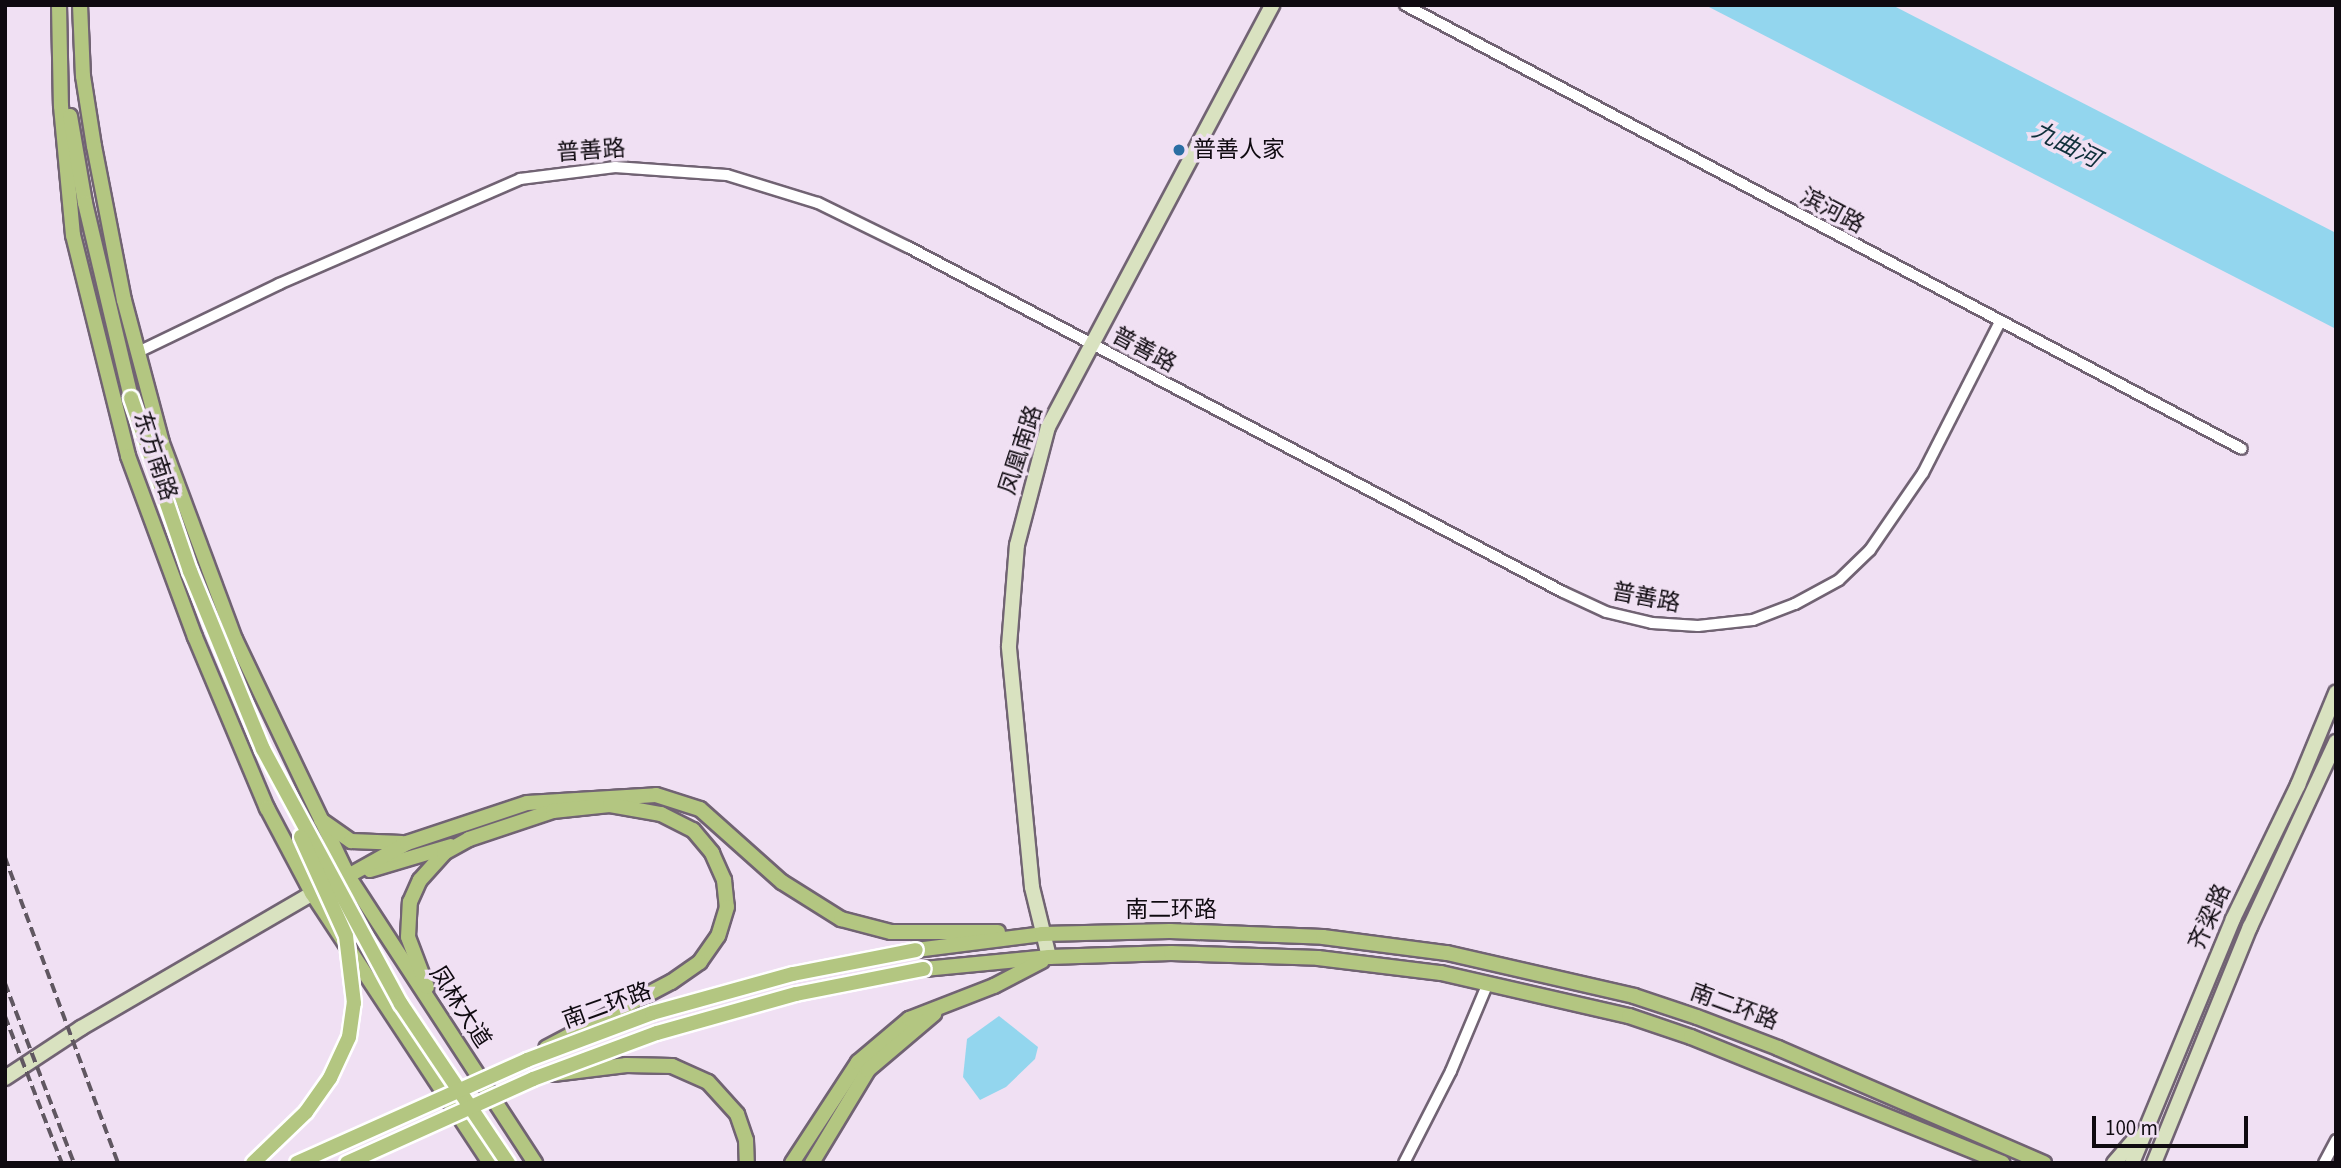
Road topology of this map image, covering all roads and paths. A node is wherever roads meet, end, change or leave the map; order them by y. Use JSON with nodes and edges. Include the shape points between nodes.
{"nodes":[{"id":1,"x":59,"y":5,"type":"edge"},
{"id":2,"x":80,"y":5,"type":"edge"},
{"id":3,"x":1272,"y":5,"type":"edge"},
{"id":4,"x":1405,"y":5,"type":"edge"},
{"id":5,"x":61,"y":59,"type":"junction"},
{"id":6,"x":2000,"y":322,"type":"junction"},
{"id":7,"x":1090,"y":344,"type":"junction"},
{"id":8,"x":138,"y":352,"type":"junction"},
{"id":9,"x":2242,"y":449,"type":"dead end"},
{"id":10,"x":2336,"y":693,"type":"edge"},
{"id":11,"x":2336,"y":742,"type":"edge"},
{"id":12,"x":263,"y":749,"type":"junction"},
{"id":13,"x":319,"y":819,"type":"junction"},
{"id":14,"x":469,"y":839,"type":"junction"},
{"id":15,"x":407,"y":842,"type":"junction"},
{"id":16,"x":348,"y":876,"type":"junction"},
{"id":17,"x":312,"y":893,"type":"junction"},
{"id":18,"x":1042,"y":934,"type":"junction"},
{"id":19,"x":1049,"y":957,"type":"junction"},
{"id":20,"x":1488,"y":983,"type":"junction"},
{"id":21,"x":955,"y":998,"type":"junction"},
{"id":22,"x":436,"y":1012,"type":"junction"},
{"id":23,"x":1697,"y":1017,"type":"junction"},
{"id":24,"x":1691,"y":1037,"type":"junction"},
{"id":25,"x":527,"y":1060,"type":"junction"},
{"id":26,"x":544,"y":1074,"type":"junction"},
{"id":27,"x":5,"y":1078,"type":"edge"},
{"id":28,"x":2150,"y":1120,"type":"junction"},
{"id":29,"x":2167,"y":1131,"type":"junction"},
{"id":30,"x":518,"y":1138,"type":"junction"},
{"id":31,"x":2336,"y":1140,"type":"edge"},
{"id":32,"x":2044,"y":1162,"type":"edge"},
{"id":33,"x":253,"y":1163,"type":"edge"},
{"id":34,"x":297,"y":1163,"type":"edge"},
{"id":35,"x":347,"y":1163,"type":"edge"},
{"id":36,"x":490,"y":1163,"type":"edge"},
{"id":37,"x":508,"y":1163,"type":"edge"},
{"id":38,"x":534,"y":1163,"type":"edge"},
{"id":39,"x":543,"y":1163,"type":"edge"},
{"id":40,"x":747,"y":1163,"type":"edge"},
{"id":41,"x":792,"y":1163,"type":"edge"},
{"id":42,"x":812,"y":1163,"type":"edge"},
{"id":43,"x":1404,"y":1163,"type":"edge"},
{"id":44,"x":2003,"y":1163,"type":"edge"},
{"id":45,"x":2114,"y":1163,"type":"edge"},
{"id":46,"x":2132,"y":1163,"type":"edge"},
{"id":47,"x":2154,"y":1163,"type":"edge"},
{"id":48,"x":2165,"y":1163,"type":"edge"},
{"id":49,"x":2324,"y":1163,"type":"edge"}],
"edges":[{"from":1,"to":5,"type":"main road","name":"东方南路"},
{"from":2,"to":8,"type":"main road","name":"东方南路","via":[[83,76],[94,146]]},
{"from":3,"to":7,"type":"street","name":"凤凰南路"},
{"from":4,"to":6,"type":"street","name":"滨河路"},
{"from":5,"to":12,"type":"main road","bridge":true,"via":[[85,203],[131,398],[185,559]]},
{"from":5,"to":17,"type":"main road","name":"东方南路","via":[[72,235],[128,456],[195,637],[267,808]]},
{"from":6,"to":7,"type":"street","name":"普善路","via":[[1923,473],[1870,550],[1839,580],[1795,604],[1753,620],[1698,626],[1653,623],[1606,612]]},
{"from":6,"to":9,"type":"street","name":"滨河路"},
{"from":7,"to":8,"type":"street","name":"普善路","via":[[818,203],[727,175],[615,167],[520,179],[279,284]]},
{"from":7,"to":18,"type":"street","name":"凤凰南路","via":[[1048,427],[1016,558],[1009,646],[1032,887]]},
{"from":8,"to":13,"type":"main road","name":"东方南路","via":[[162,443],[235,639]]},
{"from":10,"to":28,"type":"street","name":"齐梁路","via":[[2298,785],[2233,919]]},
{"from":11,"to":29,"type":"street","name":"齐梁路","via":[[2250,927]]},
{"from":12,"to":33,"type":"main road","bridge":true,"via":[[346,936],[354,1003],[349,1037],[330,1077],[306,1112]]},
{"from":12,"to":37,"type":"main road","bridge":true,"via":[[401,1004]]},
{"from":13,"to":15,"type":"main road","via":[[351,841]]},
{"from":13,"to":16,"type":"main road","name":"东方南路"},
{"from":14,"to":16,"type":"main road"},
{"from":14,"to":22,"type":"main road","via":[[444,853],[420,880],[410,902],[408,937]]},
{"from":14,"to":25,"type":"main road","bridge":true,"via":[[553,811],[610,805],[661,814],[693,830],[712,853],[724,880],[727,907],[718,936],[700,962]]},
{"from":15,"to":16,"type":"main road"},
{"from":15,"to":18,"type":"main road","via":[[527,803],[656,794],[700,809],[782,882],[841,919],[891,932]]},
{"from":16,"to":17,"type":"street"},
{"from":16,"to":22,"type":"main road","name":"凤林大道"},
{"from":17,"to":27,"type":"street","via":[[81,1028]]},
{"from":17,"to":36,"type":"main road"},
{"from":18,"to":19,"type":"street","name":"凤凰南路"},
{"from":18,"to":23,"type":"main road","name":"南二环路","via":[[1244,933],[1392,945],[1534,972]]},
{"from":18,"to":25,"type":"main road","name":"南二环路","bridge":true,"via":[[916,950],[793,974],[652,1013]]},
{"from":19,"to":20,"type":"main road","name":"南二环路","via":[[1171,953],[1318,958]]},
{"from":19,"to":21,"type":"main road","via":[[994,986]]},
{"from":19,"to":26,"type":"main road","name":"南二环路","bridge":true,"via":[[924,969],[796,994],[657,1033]]},
{"from":20,"to":24,"type":"main road","name":"南二环路","via":[[1629,1016]]},
{"from":20,"to":43,"type":"street","via":[[1451,1071]]},
{"from":21,"to":41,"type":"main road","via":[[909,1019],[858,1062]]},
{"from":21,"to":42,"type":"main road","via":[[868,1070]]},
{"from":22,"to":30,"type":"main road","name":"凤林大道"},
{"from":23,"to":24,"type":"main road"},
{"from":23,"to":32,"type":"main road","name":"南二环路"},
{"from":24,"to":44,"type":"main road","name":"南二环路"},
{"from":25,"to":34,"type":"main road","name":"南二环路","bridge":true},
{"from":26,"to":35,"type":"main road","name":"南二环路","bridge":true},
{"from":26,"to":40,"type":"main road","bridge":true,"via":[[626,1065],[672,1066],[708,1082],[737,1114],[746,1140]]},
{"from":28,"to":45,"type":"street"},
{"from":28,"to":46,"type":"street","name":"齐梁路"},
{"from":29,"to":47,"type":"street","name":"齐梁路"},
{"from":29,"to":48,"type":"street"},
{"from":30,"to":38,"type":"main road","name":"凤林大道"},
{"from":30,"to":39,"type":"main road"},
{"from":31,"to":49,"type":"street"}]}
